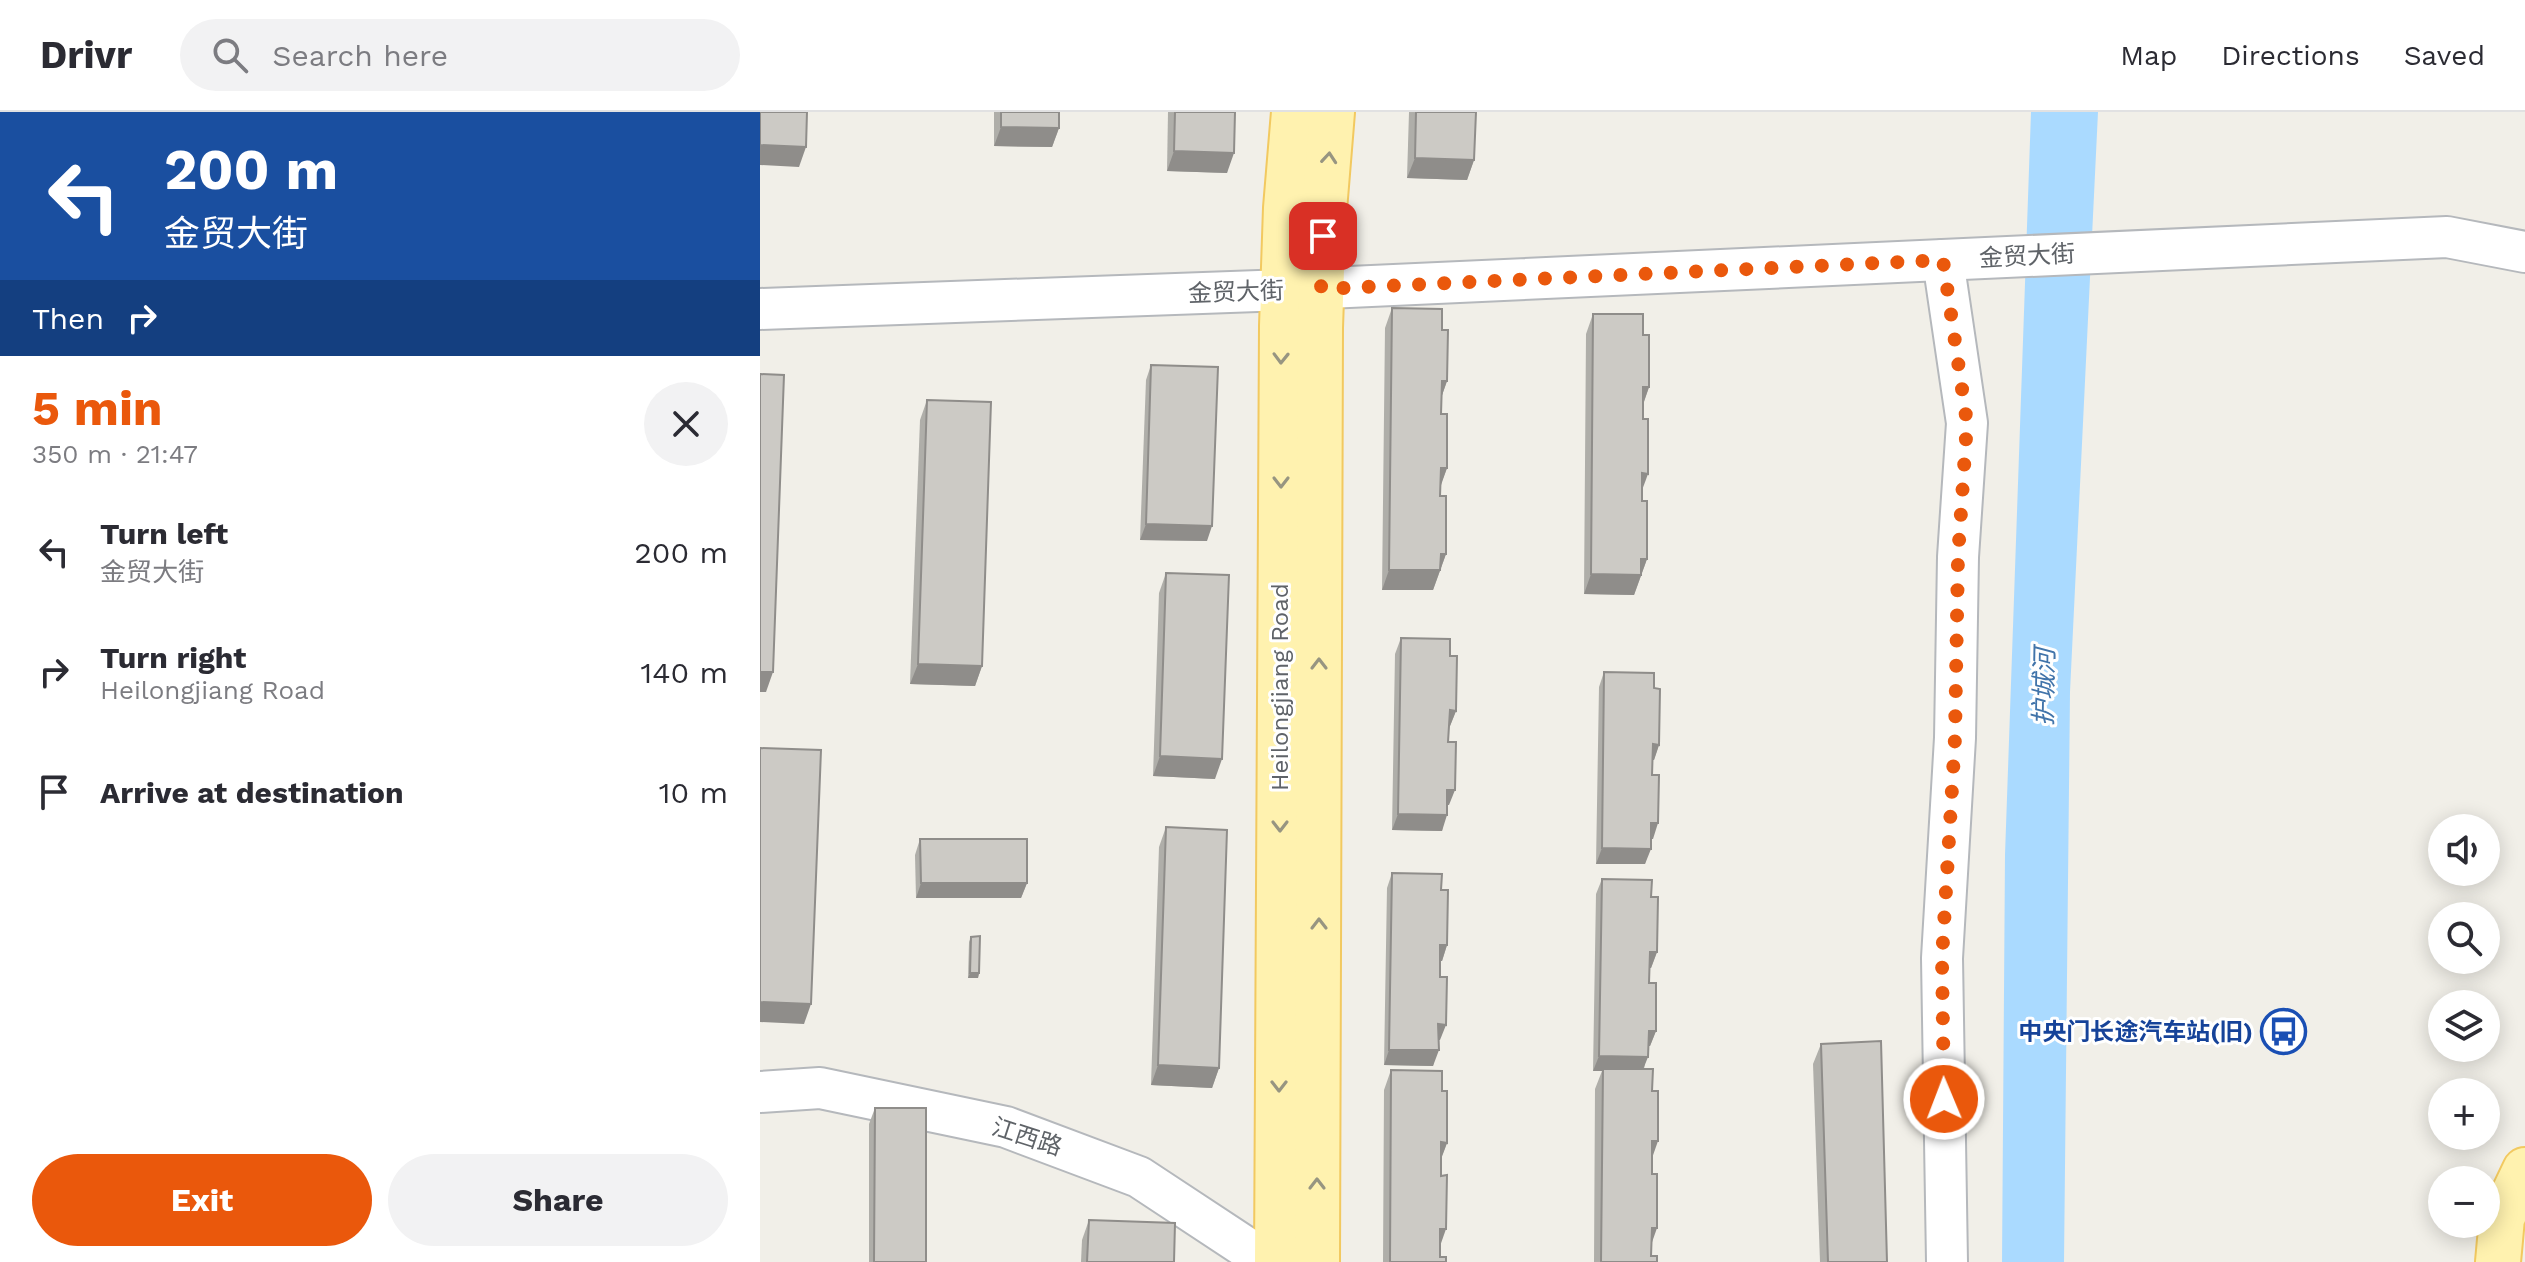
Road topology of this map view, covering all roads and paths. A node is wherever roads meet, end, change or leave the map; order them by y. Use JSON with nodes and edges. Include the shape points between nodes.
{"nodes":[{"id":1,"x":1294,"y":112,"type":"edge"},
{"id":2,"x":1332,"y":112,"type":"edge"},
{"id":3,"x":2525,"y":252,"type":"edge"},
{"id":4,"x":1943,"y":260,"type":"junction"},
{"id":5,"x":1302,"y":290,"type":"junction"},
{"id":6,"x":760,"y":309,"type":"edge"},
{"id":7,"x":760,"y":1092,"type":"edge"},
{"id":8,"x":2525,"y":1170,"type":"edge"},
{"id":9,"x":1268,"y":1262,"type":"edge"},
{"id":10,"x":1277,"y":1262,"type":"edge"},
{"id":11,"x":1317,"y":1262,"type":"edge"},
{"id":12,"x":1947,"y":1262,"type":"edge"},
{"id":13,"x":2498,"y":1262,"type":"edge"}],
"edges":[{"from":1,"to":5,"type":"main road","name":"Heilongjiang Road"},
{"from":5,"to":2,"type":"main road","name":"Heilongjiang Road","one_way":true},
{"from":3,"to":4,"type":"street","name":"金贸大街","via":[[2447,237]]},
{"from":4,"to":5,"type":"street","name":"金贸大街"},
{"from":4,"to":12,"type":"street","via":[[1967,423],[1942,958]]},
{"from":5,"to":6,"type":"street","name":"金贸大街"},
{"from":5,"to":10,"type":"main road","name":"Heilongjiang Road","one_way":true},
{"from":11,"to":5,"type":"main road","name":"Heilongjiang Road","one_way":true},
{"from":7,"to":9,"type":"street","name":"江西路","via":[[820,1088],[1006,1127],[1139,1177]]},
{"from":8,"to":13,"type":"main road","via":[[2502,1218]]}]}
